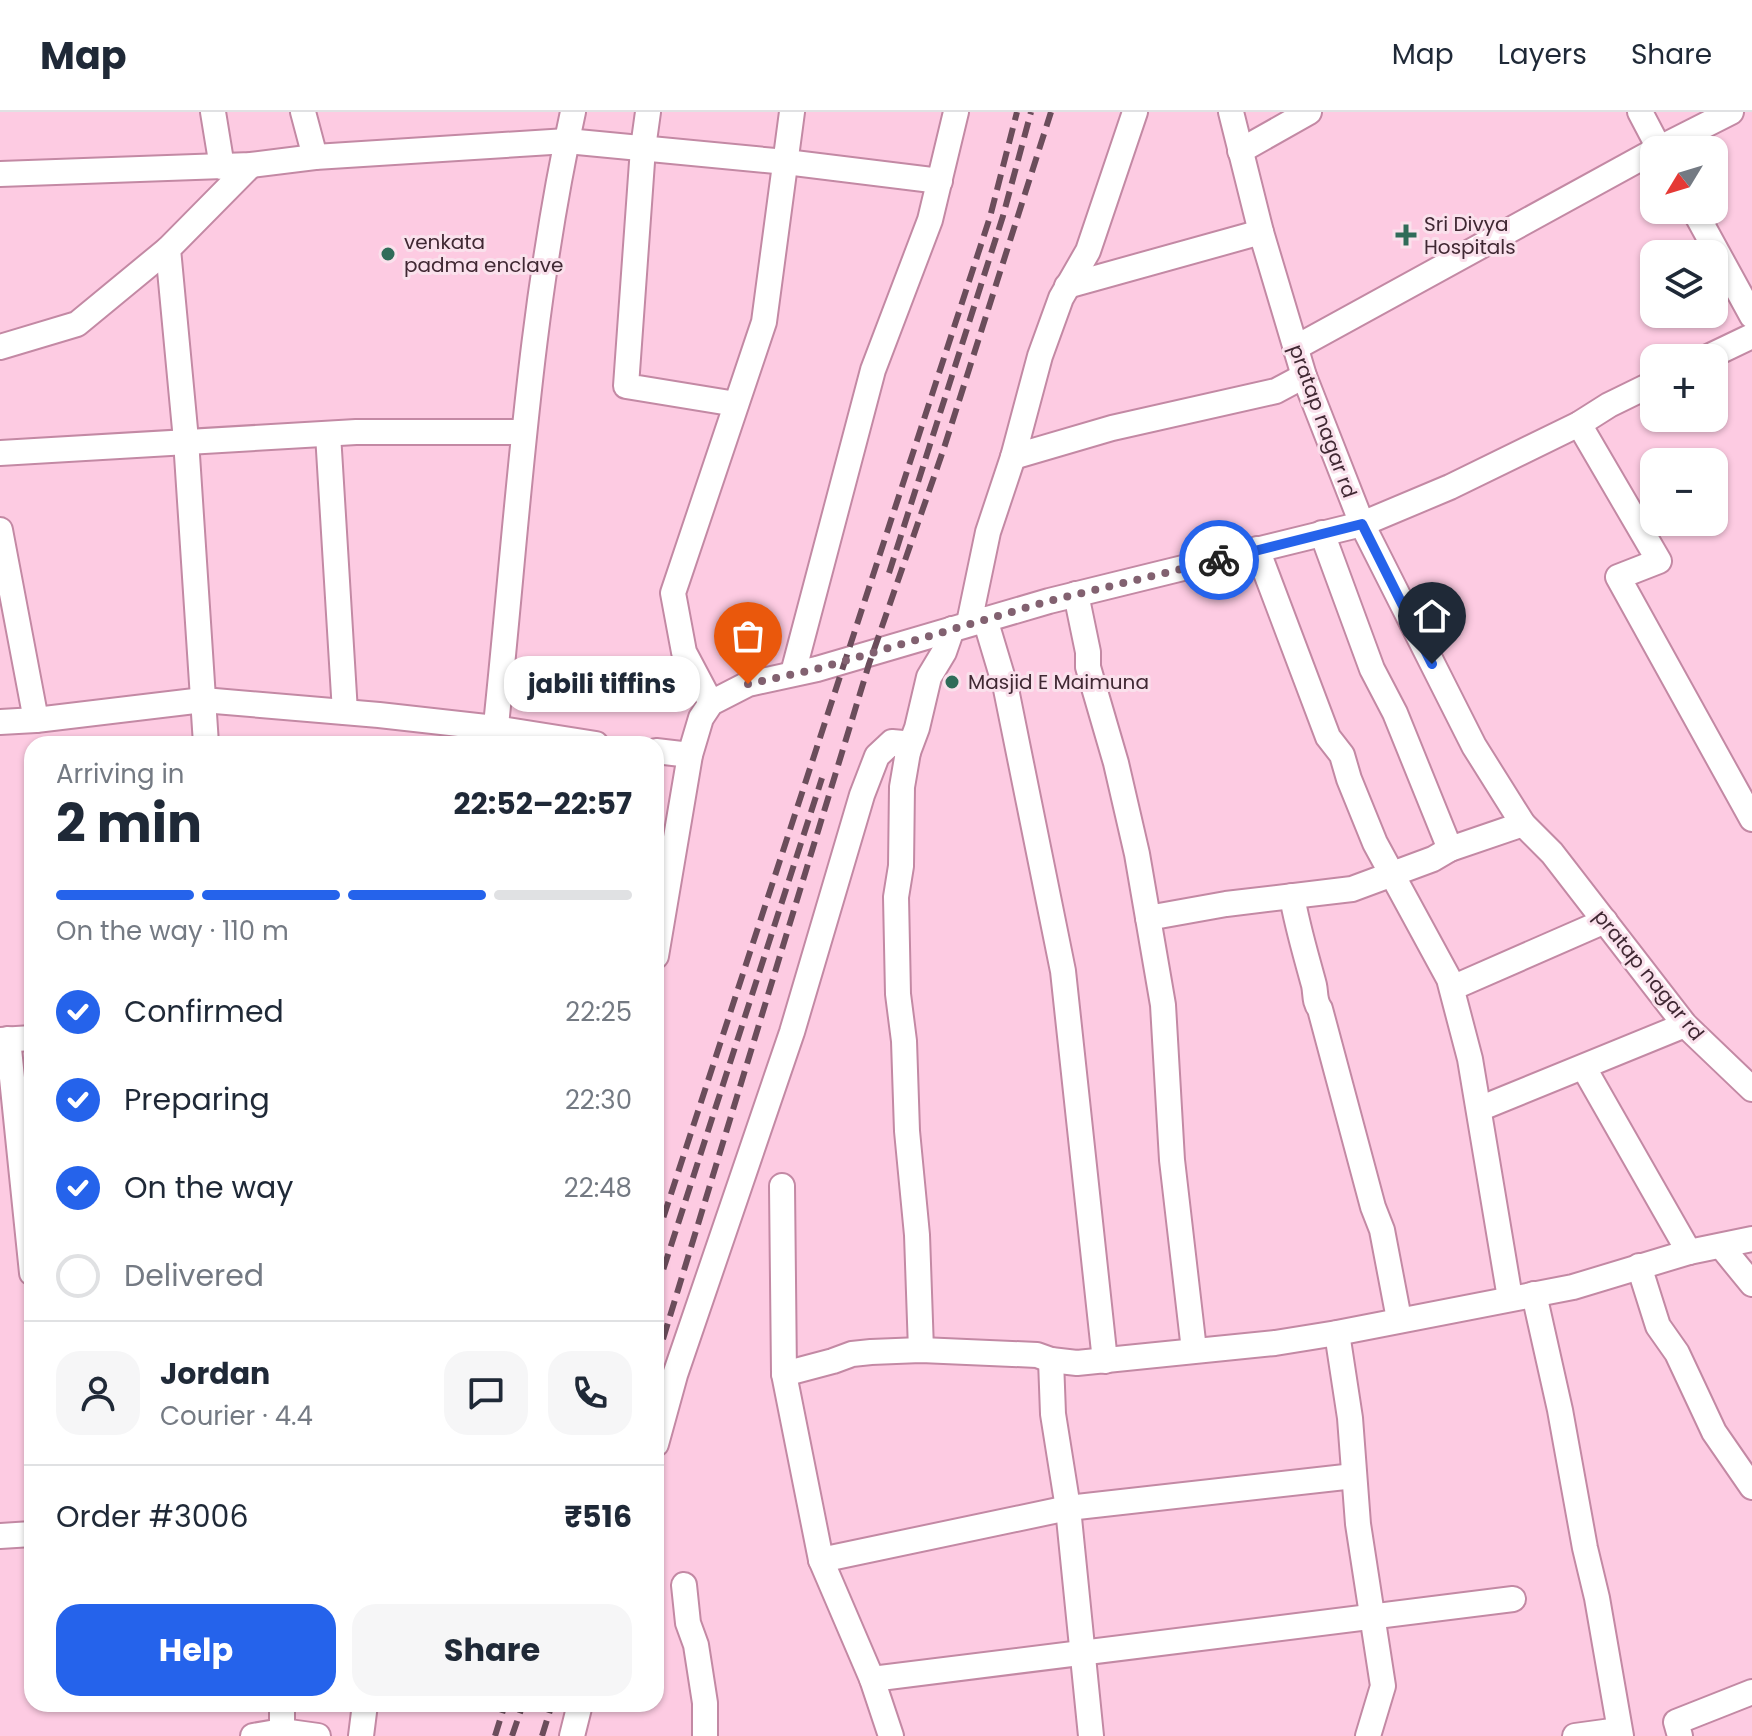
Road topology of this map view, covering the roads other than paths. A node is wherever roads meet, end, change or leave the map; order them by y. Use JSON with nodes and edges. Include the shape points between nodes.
{"nodes":[{"id":1,"x":213,"y":112,"type":"edge"},
{"id":2,"x":303,"y":112,"type":"edge"},
{"id":3,"x":573,"y":112,"type":"edge"},
{"id":4,"x":648,"y":112,"type":"edge"},
{"id":5,"x":792,"y":112,"type":"edge"},
{"id":6,"x":956,"y":112,"type":"edge"},
{"id":7,"x":1135,"y":112,"type":"edge"},
{"id":8,"x":1231,"y":112,"type":"edge"},
{"id":9,"x":1309,"y":112,"type":"edge"},
{"id":10,"x":1640,"y":112,"type":"edge"},
{"id":11,"x":1731,"y":112,"type":"edge"},
{"id":12,"x":1651,"y":136,"type":"edge"},
{"id":13,"x":1685,"y":136,"type":"edge"},
{"id":14,"x":567,"y":141,"type":"junction"},
{"id":15,"x":643,"y":148,"type":"junction"},
{"id":16,"x":1240,"y":151,"type":"junction"},
{"id":17,"x":315,"y":157,"type":"junction"},
{"id":18,"x":1640,"y":160,"type":"edge"},
{"id":19,"x":786,"y":162,"type":"junction"},
{"id":20,"x":251,"y":165,"type":"junction"},
{"id":21,"x":222,"y":167,"type":"junction"},
{"id":22,"x":0,"y":174,"type":"edge"},
{"id":23,"x":940,"y":181,"type":"junction"},
{"id":24,"x":1702,"y":224,"type":"edge"},
{"id":25,"x":1261,"y":232,"type":"junction"},
{"id":26,"x":168,"y":249,"type":"junction"},
{"id":27,"x":1067,"y":286,"type":"junction"},
{"id":28,"x":1752,"y":316,"type":"edge"},
{"id":29,"x":1752,"y":336,"type":"edge"},
{"id":30,"x":0,"y":347,"type":"edge"},
{"id":31,"x":1728,"y":347,"type":"edge"},
{"id":32,"x":1295,"y":348,"type":"junction"},
{"id":33,"x":1304,"y":376,"type":"junction"},
{"id":34,"x":1640,"y":390,"type":"edge"},
{"id":35,"x":736,"y":404,"type":"junction"},
{"id":36,"x":1579,"y":424,"type":"junction"},
{"id":37,"x":522,"y":432,"type":"junction"},
{"id":38,"x":328,"y":434,"type":"junction"},
{"id":39,"x":186,"y":440,"type":"junction"},
{"id":40,"x":0,"y":453,"type":"edge"},
{"id":41,"x":1013,"y":457,"type":"junction"},
{"id":42,"x":1362,"y":524,"type":"junction"},
{"id":43,"x":0,"y":528,"type":"edge"},
{"id":44,"x":1322,"y":533,"type":"junction"},
{"id":45,"x":1257,"y":549,"type":"junction"},
{"id":46,"x":1076,"y":594,"type":"junction"},
{"id":47,"x":969,"y":624,"type":"junction"},
{"id":48,"x":793,"y":673,"type":"junction"},
{"id":49,"x":203,"y":700,"type":"junction"},
{"id":50,"x":711,"y":703,"type":"junction"},
{"id":51,"x":345,"y":712,"type":"junction"},
{"id":52,"x":36,"y":720,"type":"junction"},
{"id":53,"x":0,"y":722,"type":"edge"},
{"id":54,"x":205,"y":736,"type":"edge"},
{"id":55,"x":494,"y":736,"type":"edge"},
{"id":56,"x":664,"y":752,"type":"edge"},
{"id":57,"x":908,"y":752,"type":"junction"},
{"id":58,"x":690,"y":755,"type":"junction"},
{"id":59,"x":1752,"y":819,"type":"edge"},
{"id":60,"x":1523,"y":824,"type":"junction"},
{"id":61,"x":1450,"y":849,"type":"junction"},
{"id":62,"x":1391,"y":873,"type":"junction"},
{"id":63,"x":1292,"y":896,"type":"junction"},
{"id":64,"x":664,"y":909,"type":"edge"},
{"id":65,"x":1148,"y":918,"type":"junction"},
{"id":66,"x":1605,"y":921,"type":"junction"},
{"id":67,"x":1452,"y":988,"type":"junction"},
{"id":68,"x":1685,"y":1025,"type":"junction"},
{"id":69,"x":13,"y":1039,"type":"edge"},
{"id":70,"x":1584,"y":1068,"type":"junction"},
{"id":71,"x":1752,"y":1089,"type":"edge"},
{"id":72,"x":1479,"y":1109,"type":"junction"},
{"id":73,"x":24,"y":1174,"type":"edge"},
{"id":74,"x":782,"y":1186,"type":"dead end"},
{"id":75,"x":1752,"y":1239,"type":"edge"},
{"id":76,"x":1721,"y":1246,"type":"junction"},
{"id":77,"x":1689,"y":1252,"type":"junction"},
{"id":78,"x":1639,"y":1266,"type":"junction"},
{"id":79,"x":1752,"y":1284,"type":"edge"},
{"id":80,"x":1522,"y":1296,"type":"junction"},
{"id":81,"x":1399,"y":1319,"type":"junction"},
{"id":82,"x":1337,"y":1333,"type":"junction"},
{"id":83,"x":921,"y":1350,"type":"junction"},
{"id":84,"x":1194,"y":1350,"type":"junction"},
{"id":85,"x":1051,"y":1360,"type":"junction"},
{"id":86,"x":1105,"y":1361,"type":"junction"},
{"id":87,"x":784,"y":1374,"type":"junction"},
{"id":88,"x":664,"y":1415,"type":"edge"},
{"id":89,"x":1354,"y":1476,"type":"junction"},
{"id":90,"x":1752,"y":1487,"type":"edge"},
{"id":91,"x":1068,"y":1508,"type":"junction"},
{"id":92,"x":24,"y":1534,"type":"edge"},
{"id":93,"x":0,"y":1536,"type":"edge"},
{"id":94,"x":821,"y":1560,"type":"junction"},
{"id":95,"x":684,"y":1585,"type":"dead end"},
{"id":96,"x":1513,"y":1599,"type":"dead end"},
{"id":97,"x":1371,"y":1617,"type":"junction"},
{"id":98,"x":1082,"y":1653,"type":"junction"},
{"id":99,"x":872,"y":1679,"type":"junction"},
{"id":100,"x":1752,"y":1692,"type":"edge"},
{"id":101,"x":282,"y":1712,"type":"edge"},
{"id":102,"x":364,"y":1712,"type":"edge"},
{"id":103,"x":578,"y":1712,"type":"edge"},
{"id":104,"x":282,"y":1731,"type":"junction"},
{"id":105,"x":1620,"y":1733,"type":"edge"},
{"id":106,"x":253,"y":1736,"type":"edge"},
{"id":107,"x":318,"y":1736,"type":"edge"},
{"id":108,"x":361,"y":1736,"type":"edge"},
{"id":109,"x":572,"y":1736,"type":"edge"},
{"id":110,"x":705,"y":1736,"type":"edge"},
{"id":111,"x":891,"y":1736,"type":"edge"},
{"id":112,"x":1091,"y":1736,"type":"edge"},
{"id":113,"x":1368,"y":1736,"type":"edge"},
{"id":114,"x":1575,"y":1736,"type":"edge"},
{"id":115,"x":1680,"y":1736,"type":"edge"}],
"edges":[{"from":1,"to":21,"type":"street"},
{"from":2,"to":17,"type":"street"},
{"from":3,"to":14,"type":"street"},
{"from":4,"to":15,"type":"street"},
{"from":5,"to":19,"type":"street"},
{"from":6,"to":23,"type":"street"},
{"from":7,"to":27,"type":"street","via":[[1088,251]]},
{"from":8,"to":16,"type":"street","name":"pratap nagar rd"},
{"from":9,"to":16,"type":"street"},
{"from":10,"to":12,"type":"street"},
{"from":11,"to":13,"type":"street"},
{"from":14,"to":15,"type":"street"},
{"from":14,"to":17,"type":"street"},
{"from":14,"to":37,"type":"street"},
{"from":15,"to":19,"type":"street"},
{"from":15,"to":35,"type":"street","via":[[626,386]]},
{"from":16,"to":25,"type":"street","name":"pratap nagar rd"},
{"from":17,"to":20,"type":"street"},
{"from":18,"to":32,"type":"street"},
{"from":19,"to":23,"type":"street"},
{"from":19,"to":35,"type":"street","via":[[764,322]]},
{"from":20,"to":21,"type":"street"},
{"from":20,"to":26,"type":"street"},
{"from":21,"to":22,"type":"street"},
{"from":23,"to":48,"type":"street","via":[[873,370]]},
{"from":24,"to":28,"type":"street"},
{"from":25,"to":27,"type":"street"},
{"from":25,"to":32,"type":"street","name":"pratap nagar rd"},
{"from":26,"to":30,"type":"street","via":[[77,324]]},
{"from":26,"to":39,"type":"street"},
{"from":27,"to":41,"type":"street","via":[[1028,395]]},
{"from":29,"to":31,"type":"street"},
{"from":32,"to":33,"type":"street","name":"pratap nagar rd"},
{"from":33,"to":41,"type":"street","via":[[1276,391],[1112,428]]},
{"from":33,"to":42,"type":"street","name":"pratap nagar rd"},
{"from":34,"to":36,"type":"street"},
{"from":35,"to":50,"type":"street","via":[[673,593],[684,652]]},
{"from":36,"to":42,"type":"street"},
{"from":36,"to":59,"type":"street","via":[[1659,561],[1618,577]]},
{"from":37,"to":38,"type":"street"},
{"from":37,"to":55,"type":"street"},
{"from":38,"to":39,"type":"street"},
{"from":38,"to":51,"type":"street"},
{"from":39,"to":40,"type":"street"},
{"from":39,"to":49,"type":"street"},
{"from":41,"to":47,"type":"street","via":[[988,532]]},
{"from":42,"to":44,"type":"street"},
{"from":42,"to":60,"type":"street","name":"pratap nagar rd","via":[[1474,746]]},
{"from":43,"to":52,"type":"street"},
{"from":44,"to":45,"type":"street"},
{"from":44,"to":61,"type":"street","via":[[1372,669]]},
{"from":45,"to":46,"type":"street"},
{"from":45,"to":62,"type":"street","via":[[1328,737],[1342,755]]},
{"from":46,"to":47,"type":"street"},
{"from":46,"to":65,"type":"street","via":[[1088,667],[1123,792]]},
{"from":47,"to":48,"type":"street"},
{"from":47,"to":57,"type":"street","via":[[929,677]]},
{"from":47,"to":86,"type":"street","via":[[1006,689],[1063,971]]},
{"from":48,"to":50,"type":"street","via":[[748,684]]},
{"from":49,"to":51,"type":"street"},
{"from":49,"to":52,"type":"street"},
{"from":49,"to":54,"type":"street"},
{"from":50,"to":58,"type":"street"},
{"from":51,"to":55,"type":"street"},
{"from":52,"to":53,"type":"street"},
{"from":56,"to":58,"type":"street"},
{"from":57,"to":83,"type":"street","via":[[896,897],[898,994]]},
{"from":57,"to":88,"type":"street","via":[[903,743],[892,742],[877,756],[868,778],[792,1032]]},
{"from":58,"to":64,"type":"street"},
{"from":60,"to":61,"type":"street"},
{"from":60,"to":66,"type":"street","name":"pratap nagar rd"},
{"from":61,"to":62,"type":"street"},
{"from":62,"to":63,"type":"street","via":[[1352,889]]},
{"from":62,"to":67,"type":"street"},
{"from":63,"to":65,"type":"street"},
{"from":63,"to":81,"type":"street","via":[[1315,1003],[1382,1230]]},
{"from":65,"to":84,"type":"street","via":[[1166,1026],[1172,1160]]},
{"from":66,"to":67,"type":"street"},
{"from":66,"to":68,"type":"street","name":"pratap nagar rd"},
{"from":67,"to":72,"type":"street"},
{"from":68,"to":70,"type":"street"},
{"from":68,"to":71,"type":"street","name":"pratap nagar rd"},
{"from":69,"to":73,"type":"street"},
{"from":70,"to":72,"type":"street"},
{"from":70,"to":77,"type":"street"},
{"from":72,"to":80,"type":"street","via":[[1494,1213]]},
{"from":74,"to":87,"type":"street"},
{"from":75,"to":76,"type":"street"},
{"from":76,"to":77,"type":"street"},
{"from":76,"to":79,"type":"street"},
{"from":77,"to":78,"type":"street"},
{"from":78,"to":80,"type":"street"},
{"from":78,"to":90,"type":"street","via":[[1658,1326],[1677,1353],[1714,1432]]},
{"from":80,"to":81,"type":"street"},
{"from":80,"to":105,"type":"street","via":[[1563,1423]]},
{"from":81,"to":82,"type":"street"},
{"from":82,"to":84,"type":"street"},
{"from":82,"to":89,"type":"street"},
{"from":83,"to":85,"type":"street"},
{"from":83,"to":87,"type":"street","via":[[852,1354]]},
{"from":84,"to":86,"type":"street"},
{"from":85,"to":86,"type":"street"},
{"from":85,"to":91,"type":"street"},
{"from":87,"to":94,"type":"street"},
{"from":89,"to":91,"type":"street"},
{"from":89,"to":97,"type":"street"},
{"from":91,"to":94,"type":"street"},
{"from":91,"to":98,"type":"street"},
{"from":92,"to":93,"type":"street"},
{"from":94,"to":99,"type":"street"},
{"from":95,"to":110,"type":"street","via":[[705,1703]]},
{"from":96,"to":97,"type":"street"},
{"from":97,"to":98,"type":"street"},
{"from":97,"to":113,"type":"street","via":[[1383,1686]]},
{"from":98,"to":99,"type":"street"},
{"from":98,"to":112,"type":"street"},
{"from":99,"to":111,"type":"street"},
{"from":100,"to":115,"type":"street","via":[[1676,1722]]},
{"from":101,"to":104,"type":"street"},
{"from":102,"to":108,"type":"street"},
{"from":103,"to":109,"type":"street"},
{"from":104,"to":106,"type":"street"},
{"from":104,"to":107,"type":"street"},
{"from":105,"to":114,"type":"street"}]}
